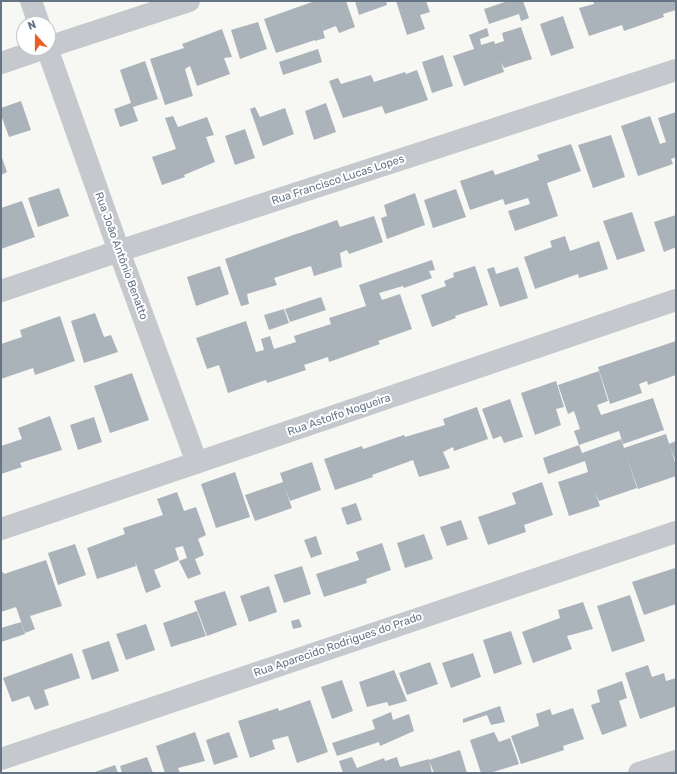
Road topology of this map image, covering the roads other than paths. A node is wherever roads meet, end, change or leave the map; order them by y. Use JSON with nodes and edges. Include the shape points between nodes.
{"nodes":[{"id":1,"x":31,"y":1,"type":"edge"},
{"id":2,"x":189,"y":1,"type":"edge"},
{"id":3,"x":36,"y":16,"type":"edge"},
{"id":4,"x":56,"y":45,"type":"edge"},
{"id":5,"x":22,"y":56,"type":"edge"},
{"id":6,"x":49,"y":56,"type":"edge"},
{"id":7,"x":1,"y":63,"type":"edge"},
{"id":8,"x":676,"y":70,"type":"edge"},
{"id":9,"x":119,"y":251,"type":"junction"},
{"id":10,"x":1,"y":291,"type":"edge"},
{"id":11,"x":676,"y":300,"type":"edge"},
{"id":12,"x":197,"y":463,"type":"junction"},
{"id":13,"x":1,"y":529,"type":"edge"},
{"id":14,"x":676,"y":532,"type":"edge"},
{"id":15,"x":1,"y":758,"type":"edge"},
{"id":16,"x":676,"y":761,"type":"edge"},
{"id":17,"x":640,"y":773,"type":"edge"}],
"edges":[{"from":1,"to":3,"type":"street"},
{"from":2,"to":4,"type":"street"},
{"from":5,"to":7,"type":"street"},
{"from":6,"to":9,"type":"street","name":"Rua João Antônio Benatto"},
{"from":8,"to":9,"type":"street","name":"Rua Francisco Lucas Lopes"},
{"from":9,"to":10,"type":"street","name":"Rua Francisco Lucas Lopes"},
{"from":9,"to":12,"type":"street","name":"Rua João Antônio Benatto"},
{"from":11,"to":12,"type":"street","name":"Rua Astolfo Nogueira"},
{"from":12,"to":13,"type":"street","name":"Rua Astolfo Nogueira"},
{"from":14,"to":15,"type":"street","name":"Rua Aparecido Rodrigues do Prado"},
{"from":16,"to":17,"type":"street"}]}
